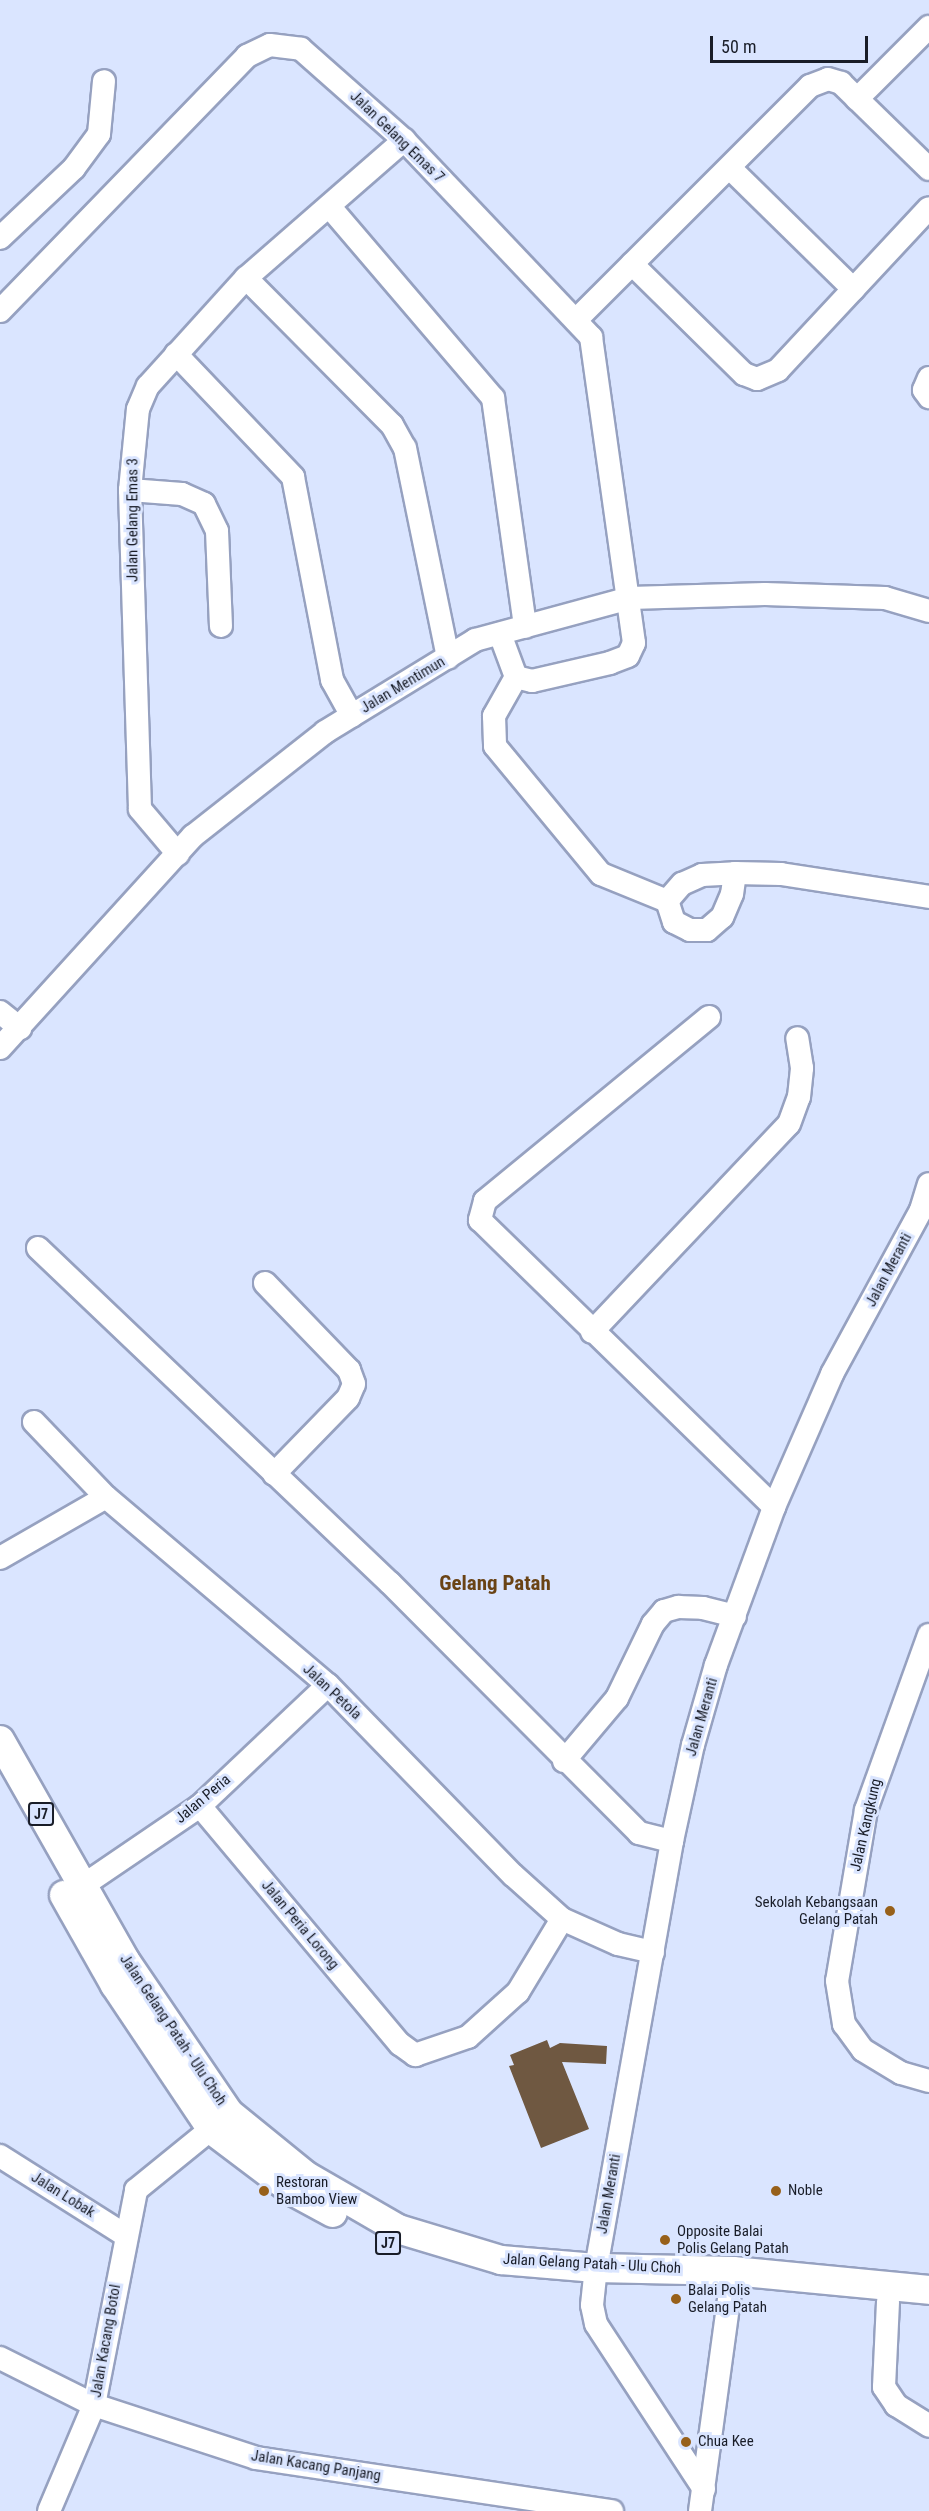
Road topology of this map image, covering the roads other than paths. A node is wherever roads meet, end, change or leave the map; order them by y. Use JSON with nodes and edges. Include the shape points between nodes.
{"nodes":[{"id":1,"x":929,"y":27,"type":"edge"},
{"id":2,"x":104,"y":81,"type":"dead end"},
{"id":3,"x":857,"y":99,"type":"junction"},
{"id":4,"x":404,"y":140,"type":"junction"},
{"id":5,"x":730,"y":168,"type":"junction"},
{"id":6,"x":929,"y":169,"type":"edge"},
{"id":7,"x":329,"y":206,"type":"junction"},
{"id":8,"x":929,"y":208,"type":"edge"},
{"id":9,"x":0,"y":238,"type":"edge"},
{"id":10,"x":632,"y":264,"type":"junction"},
{"id":11,"x":246,"y":278,"type":"junction"},
{"id":12,"x":853,"y":289,"type":"junction"},
{"id":13,"x":0,"y":311,"type":"edge"},
{"id":14,"x":576,"y":320,"type":"junction"},
{"id":15,"x":176,"y":354,"type":"junction"},
{"id":16,"x":929,"y":378,"type":"edge"},
{"id":17,"x":929,"y":397,"type":"edge"},
{"id":18,"x":130,"y":490,"type":"junction"},
{"id":19,"x":630,"y":598,"type":"junction"},
{"id":20,"x":929,"y":611,"type":"edge"},
{"id":21,"x":221,"y":626,"type":"dead end"},
{"id":22,"x":525,"y":627,"type":"junction"},
{"id":23,"x":500,"y":634,"type":"junction"},
{"id":24,"x":448,"y":657,"type":"junction"},
{"id":25,"x":516,"y":677,"type":"junction"},
{"id":26,"x":352,"y":716,"type":"junction"},
{"id":27,"x":178,"y":854,"type":"junction"},
{"id":28,"x":735,"y":873,"type":"junction"},
{"id":29,"x":929,"y":897,"type":"edge"},
{"id":30,"x":667,"y":901,"type":"junction"},
{"id":31,"x":0,"y":1012,"type":"edge"},
{"id":32,"x":709,"y":1017,"type":"dead end"},
{"id":33,"x":20,"y":1028,"type":"junction"},
{"id":34,"x":797,"y":1038,"type":"dead end"},
{"id":35,"x":0,"y":1048,"type":"edge"},
{"id":36,"x":929,"y":1184,"type":"edge"},
{"id":37,"x":38,"y":1248,"type":"dead end"},
{"id":38,"x":265,"y":1283,"type":"dead end"},
{"id":39,"x":592,"y":1332,"type":"junction"},
{"id":40,"x":34,"y":1422,"type":"dead end"},
{"id":41,"x":273,"y":1474,"type":"junction"},
{"id":42,"x":106,"y":1497,"type":"junction"},
{"id":43,"x":774,"y":1507,"type":"junction"},
{"id":44,"x":0,"y":1558,"type":"edge"},
{"id":45,"x":735,"y":1616,"type":"junction"},
{"id":46,"x":929,"y":1635,"type":"edge"},
{"id":47,"x":921,"y":1678,"type":"edge"},
{"id":48,"x":328,"y":1685,"type":"junction"},
{"id":49,"x":0,"y":1740,"type":"edge"},
{"id":50,"x":564,"y":1761,"type":"junction"},
{"id":51,"x":0,"y":1778,"type":"edge"},
{"id":52,"x":200,"y":1806,"type":"junction"},
{"id":53,"x":672,"y":1841,"type":"junction"},
{"id":54,"x":74,"y":1893,"type":"junction"},
{"id":55,"x":562,"y":1919,"type":"junction"},
{"id":56,"x":653,"y":1952,"type":"junction"},
{"id":57,"x":929,"y":2081,"type":"edge"},
{"id":58,"x":220,"y":2121,"type":"junction"},
{"id":59,"x":0,"y":2156,"type":"edge"},
{"id":60,"x":125,"y":2235,"type":"junction"},
{"id":61,"x":594,"y":2278,"type":"junction"},
{"id":62,"x":732,"y":2278,"type":"junction"},
{"id":63,"x":929,"y":2290,"type":"edge"},
{"id":64,"x":888,"y":2302,"type":"junction"},
{"id":65,"x":929,"y":2308,"type":"edge"},
{"id":66,"x":0,"y":2358,"type":"edge"},
{"id":67,"x":94,"y":2405,"type":"junction"},
{"id":68,"x":929,"y":2426,"type":"edge"},
{"id":69,"x":702,"y":2500,"type":"edge"},
{"id":70,"x":49,"y":2511,"type":"edge"},
{"id":71,"x":612,"y":2511,"type":"edge"}],
"edges":[{"from":1,"to":3,"type":"street"},
{"from":2,"to":9,"type":"street","via":[[99,134],[75,168]]},
{"from":3,"to":5,"type":"street","via":[[841,83],[828,79],[810,86]]},
{"from":3,"to":6,"type":"street"},
{"from":4,"to":7,"type":"street","name":"Jalan Gelang Emas 3"},
{"from":4,"to":13,"type":"street","name":"Jalan Gelang Emas 7","via":[[301,49],[270,45],[247,56]]},
{"from":4,"to":14,"type":"street","name":"Jalan Gelang Emas 7"},
{"from":5,"to":10,"type":"street"},
{"from":5,"to":12,"type":"street"},
{"from":7,"to":11,"type":"street","name":"Jalan Gelang Emas 3"},
{"from":7,"to":22,"type":"street","via":[[493,398]]},
{"from":8,"to":12,"type":"street"},
{"from":10,"to":12,"type":"street","via":[[744,374],[757,379],[778,370]]},
{"from":10,"to":14,"type":"street"},
{"from":11,"to":15,"type":"street","name":"Jalan Gelang Emas 3"},
{"from":11,"to":24,"type":"street","via":[[392,425],[405,448]]},
{"from":14,"to":19,"type":"street","name":"Jalan Gelang Emas 7","via":[[591,338]]},
{"from":15,"to":18,"type":"street","name":"Jalan Gelang Emas 3","via":[[148,386],[138,409]]},
{"from":15,"to":26,"type":"street","via":[[293,477],[332,680]]},
{"from":16,"to":17,"type":"street","via":[[924,390]]},
{"from":18,"to":21,"type":"street","via":[[182,494],[204,504],[217,531]]},
{"from":18,"to":27,"type":"street","name":"Jalan Gelang Emas 3","via":[[140,809]]},
{"from":19,"to":20,"type":"street","name":"Jalan Mentimun","via":[[765,594],[885,598]]},
{"from":19,"to":22,"type":"street","name":"Jalan Mentimun"},
{"from":19,"to":25,"type":"street","name":"Jalan Gelang Emas 7","via":[[634,633],[628,656],[532,681]]},
{"from":22,"to":23,"type":"street","name":"Jalan Mentimun"},
{"from":23,"to":24,"type":"street","name":"Jalan Mentimun","via":[[475,640]]},
{"from":23,"to":25,"type":"street"},
{"from":24,"to":26,"type":"street","name":"Jalan Mentimun"},
{"from":25,"to":30,"type":"street","via":[[494,716],[495,746],[601,874]]},
{"from":26,"to":27,"type":"street","name":"Jalan Mentimun","via":[[325,732],[202,829]]},
{"from":27,"to":33,"type":"street","name":"Jalan Mentimun"},
{"from":28,"to":29,"type":"street","via":[[781,874]]},
{"from":28,"to":30,"type":"street","via":[[702,874],[682,884]]},
{"from":28,"to":30,"type":"street","via":[[732,894],[722,917],[707,930],[690,930],[674,922]]},
{"from":31,"to":33,"type":"street"},
{"from":32,"to":39,"type":"street","via":[[481,1207],[484,1226]]},
{"from":33,"to":35,"type":"street","name":"Jalan Mentimun"},
{"from":34,"to":39,"type":"street","via":[[802,1068],[799,1097],[789,1124]]},
{"from":36,"to":43,"type":"street","name":"Jalan Meranti","via":[[921,1210],[832,1374]]},
{"from":37,"to":41,"type":"street"},
{"from":38,"to":41,"type":"street","via":[[349,1370],[354,1384],[343,1404]]},
{"from":39,"to":43,"type":"street"},
{"from":40,"to":42,"type":"street","name":"Jalan Petola"},
{"from":41,"to":50,"type":"street","via":[[390,1583]]},
{"from":42,"to":44,"type":"street"},
{"from":42,"to":48,"type":"street","name":"Jalan Petola"},
{"from":43,"to":45,"type":"street","name":"Jalan Meranti"},
{"from":45,"to":50,"type":"street","via":[[703,1608],[664,1611],[653,1624],[617,1698]]},
{"from":45,"to":53,"type":"street","name":"Jalan Meranti","via":[[693,1745]]},
{"from":46,"to":47,"type":"street","name":"Jalan Kangkung"},
{"from":47,"to":57,"type":"street","name":"Jalan Kangkung","via":[[866,1810],[837,1981],[844,2024],[863,2050],[901,2073]]},
{"from":48,"to":52,"type":"street","name":"Jalan Peria"},
{"from":48,"to":55,"type":"street","name":"Jalan Petola","via":[[513,1875]]},
{"from":49,"to":54,"type":"main road","name":"Jalan Gelang Patah - Ulu Choh","number":"J7"},
{"from":50,"to":53,"type":"street","via":[[639,1833]]},
{"from":51,"to":54,"type":"main road","name":"Jalan Gelang Patah - Ulu Choh","number":"J7"},
{"from":52,"to":54,"type":"street","name":"Jalan Peria"},
{"from":52,"to":55,"type":"street","name":"Jalan Peria Lorong","via":[[400,2044],[415,2055],[468,2037],[518,1992]]},
{"from":53,"to":56,"type":"street","name":"Jalan Meranti"},
{"from":54,"to":58,"type":"main road","name":"Jalan Gelang Patah - Ulu Choh","number":"J7","via":[[115,1985]]},
{"from":55,"to":56,"type":"street","name":"Jalan Petola","via":[[618,1944]]},
{"from":56,"to":61,"type":"street","name":"Jalan Meranti"},
{"from":58,"to":60,"type":"street","name":"Jalan Kacang Botol","via":[[136,2190]]},
{"from":58,"to":61,"type":"main road","name":"Jalan Gelang Patah - Ulu Choh","number":"J7","via":[[294,2192],[394,2246],[494,2277]]},
{"from":59,"to":60,"type":"street","name":"Jalan Lobak"},
{"from":60,"to":67,"type":"street","name":"Jalan Kacang Botol"},
{"from":61,"to":62,"type":"main road","name":"Jalan Gelang Patah - Ulu Choh","number":"J7"},
{"from":61,"to":69,"type":"street","name":"Jalan Meranti","via":[[596,2324]]},
{"from":62,"to":63,"type":"main road","name":"Jalan Gelang Patah - Ulu Choh","number":"J7"},
{"from":62,"to":64,"type":"main road","name":"Jalan Gelang Patah - Ulu Choh","number":"J7"},
{"from":62,"to":69,"type":"street"},
{"from":64,"to":65,"type":"main road","name":"Jalan Gelang Patah - Ulu Choh","number":"J7"},
{"from":64,"to":68,"type":"street","via":[[884,2387],[896,2405]]},
{"from":66,"to":67,"type":"street","name":"Jalan Kacang Panjang"},
{"from":67,"to":70,"type":"street","name":"Jalan Kacang Botol"},
{"from":67,"to":71,"type":"street","name":"Jalan Kacang Panjang","via":[[256,2458]]}]}
